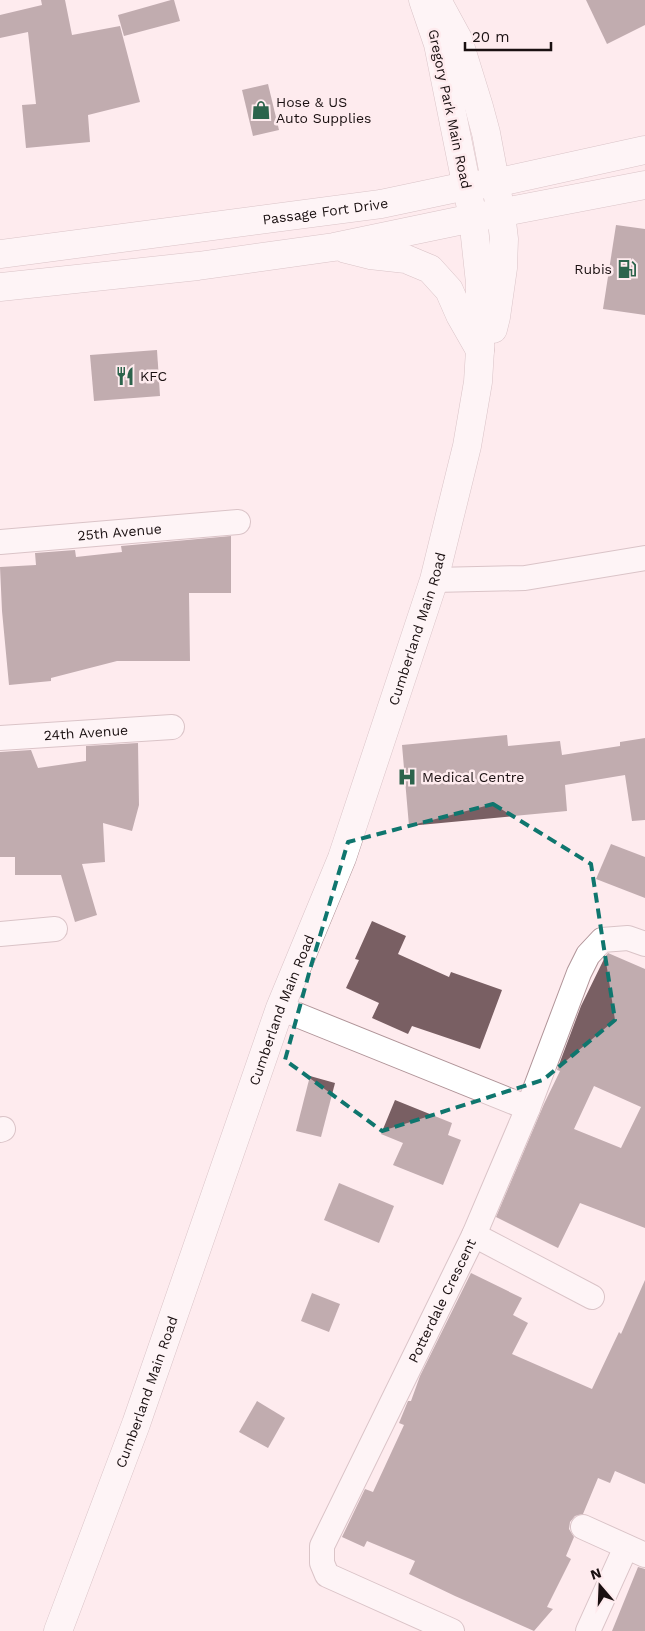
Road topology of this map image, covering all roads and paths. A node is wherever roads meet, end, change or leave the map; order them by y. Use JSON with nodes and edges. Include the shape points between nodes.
{"nodes":[{"id":1,"x":423,"y":0,"type":"edge"},
{"id":2,"x":438,"y":0,"type":"edge"},
{"id":3,"x":645,"y":150,"type":"edge"},
{"id":4,"x":495,"y":183,"type":"junction"},
{"id":5,"x":645,"y":185,"type":"edge"},
{"id":6,"x":466,"y":186,"type":"junction"},
{"id":7,"x":501,"y":214,"type":"junction"},
{"id":8,"x":474,"y":218,"type":"junction"},
{"id":9,"x":334,"y":247,"type":"junction"},
{"id":10,"x":0,"y":254,"type":"edge"},
{"id":11,"x":0,"y":287,"type":"edge"},
{"id":12,"x":480,"y":350,"type":"junction"},
{"id":13,"x":478,"y":382,"type":"junction"},
{"id":14,"x":238,"y":522,"type":"dead end"},
{"id":15,"x":0,"y":542,"type":"edge"},
{"id":16,"x":645,"y":558,"type":"edge"},
{"id":17,"x":434,"y":580,"type":"junction"},
{"id":18,"x":172,"y":727,"type":"dead end"},
{"id":19,"x":0,"y":738,"type":"edge"},
{"id":20,"x":55,"y":929,"type":"dead end"},
{"id":21,"x":0,"y":934,"type":"edge"},
{"id":22,"x":645,"y":944,"type":"edge"},
{"id":23,"x":280,"y":1008,"type":"junction"},
{"id":24,"x":528,"y":1108,"type":"junction"},
{"id":25,"x":474,"y":1235,"type":"junction"},
{"id":26,"x":592,"y":1296,"type":"dead end"},
{"id":27,"x":583,"y":1527,"type":"dead end"},
{"id":28,"x":635,"y":1551,"type":"edge"},
{"id":29,"x":58,"y":1631,"type":"edge"},
{"id":30,"x":452,"y":1631,"type":"edge"},
{"id":31,"x":588,"y":1631,"type":"edge"}],
"edges":[{"from":1,"to":6,"type":"street","name":"Gregory Park Main Road","via":[[438,44]]},
{"from":2,"to":4,"type":"street","name":"Gregory Park Main Road","via":[[458,40],[486,133]]},
{"from":3,"to":4,"type":"street","name":"Passage Fort Drive"},
{"from":4,"to":6,"type":"street","name":"Passage Fort Drive"},
{"from":4,"to":7,"type":"street","name":"Cumberland Main Road"},
{"from":5,"to":7,"type":"street"},
{"from":6,"to":8,"type":"street","name":"Gregory Park Main Road"},
{"from":6,"to":10,"type":"street","name":"Passage Fort Drive","via":[[381,204]]},
{"from":7,"to":8,"type":"street"},
{"from":7,"to":13,"type":"street","name":"Cumberland Main Road","via":[[504,268],[496,317]]},
{"from":8,"to":9,"type":"street"},
{"from":8,"to":12,"type":"street","name":"Cumberland Main Road","via":[[480,283]]},
{"from":9,"to":11,"type":"street","via":[[198,266]]},
{"from":9,"to":12,"type":"street","via":[[406,259],[430,269],[449,290]]},
{"from":12,"to":13,"type":"street","name":"Cumberland Main Road"},
{"from":13,"to":17,"type":"street","name":"Cumberland Main Road","via":[[467,446]]},
{"from":14,"to":15,"type":"street","name":"25th Avenue"},
{"from":16,"to":17,"type":"street","via":[[525,578]]},
{"from":17,"to":23,"type":"street","name":"Cumberland Main Road","via":[[342,858]]},
{"from":18,"to":19,"type":"street","name":"24th Avenue"},
{"from":20,"to":21,"type":"street"},
{"from":22,"to":24,"type":"street","name":"Potterdale Crescent","via":[[628,938],[602,940],[588,955]]},
{"from":23,"to":24,"type":"street"},
{"from":23,"to":29,"type":"street","name":"Cumberland Main Road","via":[[136,1424]]},
{"from":24,"to":25,"type":"street","name":"Potterdale Crescent"},
{"from":25,"to":26,"type":"street"},
{"from":25,"to":30,"type":"street","name":"Potterdale Crescent","via":[[322,1546],[322,1563],[327,1575]]},
{"from":27,"to":28,"type":"street"},
{"from":28,"to":31,"type":"street"}]}
